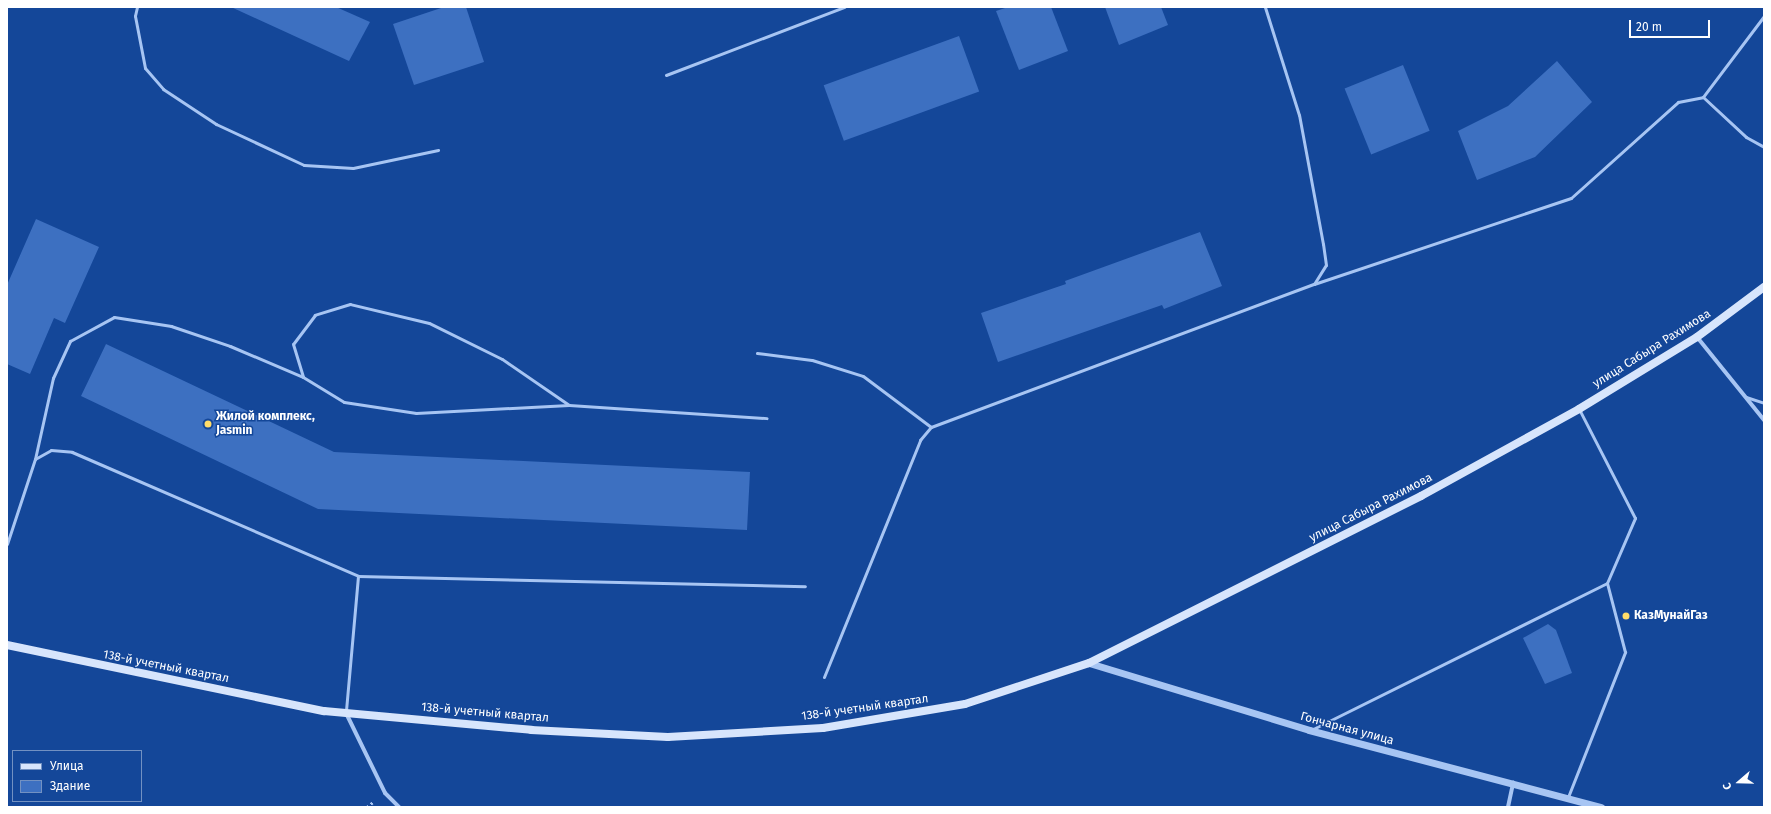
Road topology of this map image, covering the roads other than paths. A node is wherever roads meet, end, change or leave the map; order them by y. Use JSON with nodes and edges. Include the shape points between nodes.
{"nodes":[{"id":1,"x":137,"y":7,"type":"edge"},
{"id":2,"x":844,"y":7,"type":"edge"},
{"id":3,"x":1265,"y":7,"type":"edge"},
{"id":4,"x":1764,"y":16,"type":"edge"},
{"id":5,"x":666,"y":75,"type":"dead end"},
{"id":6,"x":1703,"y":97,"type":"junction"},
{"id":7,"x":1764,"y":147,"type":"edge"},
{"id":8,"x":438,"y":150,"type":"dead end"},
{"id":9,"x":1314,"y":284,"type":"junction"},
{"id":10,"x":1764,"y":287,"type":"edge"},
{"id":11,"x":1697,"y":337,"type":"junction"},
{"id":12,"x":757,"y":353,"type":"dead end"},
{"id":13,"x":303,"y":377,"type":"junction"},
{"id":14,"x":1742,"y":396,"type":"junction"},
{"id":15,"x":1764,"y":403,"type":"edge"},
{"id":16,"x":569,"y":405,"type":"junction"},
{"id":17,"x":1579,"y":409,"type":"junction"},
{"id":18,"x":767,"y":418,"type":"dead end"},
{"id":19,"x":1764,"y":420,"type":"edge"},
{"id":20,"x":931,"y":427,"type":"junction"},
{"id":21,"x":35,"y":458,"type":"junction"},
{"id":22,"x":7,"y":544,"type":"edge"},
{"id":23,"x":358,"y":576,"type":"junction"},
{"id":24,"x":1608,"y":583,"type":"junction"},
{"id":25,"x":805,"y":586,"type":"dead end"},
{"id":26,"x":7,"y":645,"type":"edge"},
{"id":27,"x":1089,"y":663,"type":"junction"},
{"id":28,"x":824,"y":677,"type":"dead end"},
{"id":29,"x":965,"y":704,"type":"joint"},
{"id":30,"x":345,"y":713,"type":"junction"},
{"id":31,"x":1309,"y":730,"type":"junction"},
{"id":32,"x":1513,"y":783,"type":"junction"},
{"id":33,"x":1568,"y":797,"type":"junction"},
{"id":34,"x":399,"y":807,"type":"edge"},
{"id":35,"x":1508,"y":807,"type":"edge"},
{"id":36,"x":1601,"y":807,"type":"edge"}],
"edges":[{"from":1,"to":8,"type":"lane","via":[[135,16],[145,68],[163,89],[216,124],[304,165],[353,168]]},
{"from":2,"to":5,"type":"lane"},
{"from":3,"to":9,"type":"lane","via":[[1299,115],[1323,244],[1326,265]]},
{"from":4,"to":6,"type":"lane"},
{"from":6,"to":7,"type":"lane","via":[[1746,137]]},
{"from":6,"to":9,"type":"lane","via":[[1678,102],[1571,198]]},
{"from":9,"to":20,"type":"lane"},
{"from":10,"to":11,"type":"main road","name":"улица Сабыра Рахимова"},
{"from":11,"to":14,"type":"street"},
{"from":11,"to":17,"type":"main road","name":"улица Сабыра Рахимова"},
{"from":12,"to":20,"type":"lane","via":[[812,360],[863,376]]},
{"from":13,"to":16,"type":"lane","via":[[344,402],[416,412]]},
{"from":13,"to":16,"type":"lane","via":[[293,344],[315,315],[350,304],[429,323],[502,359]]},
{"from":13,"to":21,"type":"lane","via":[[230,346],[170,326],[114,317],[70,341],[53,378]]},
{"from":14,"to":15,"type":"lane"},
{"from":14,"to":19,"type":"street"},
{"from":16,"to":18,"type":"lane"},
{"from":17,"to":24,"type":"lane","via":[[1635,518]]},
{"from":17,"to":27,"type":"main road","name":"улица Сабыра Рахимова","via":[[1421,496]]},
{"from":20,"to":28,"type":"lane","via":[[920,440]]},
{"from":21,"to":22,"type":"lane"},
{"from":21,"to":23,"type":"lane","via":[[51,450],[72,452]]},
{"from":23,"to":25,"type":"lane"},
{"from":23,"to":30,"type":"lane"},
{"from":24,"to":31,"type":"lane"},
{"from":24,"to":33,"type":"lane","via":[[1625,652]]},
{"from":26,"to":30,"type":"main road","name":"138-й учетный квартал","via":[[324,711]]},
{"from":27,"to":29,"type":"main road","name":"улица Сабыра Рахимова"},
{"from":27,"to":31,"type":"street","name":"Гончарная улица"},
{"from":29,"to":30,"type":"main road","name":"138-й учетный квартал","via":[[824,728],[668,737],[531,730]]},
{"from":30,"to":34,"type":"street","via":[[385,793]]},
{"from":31,"to":32,"type":"street","name":"Гончарная улица"},
{"from":32,"to":33,"type":"street","name":"Гончарная улица"},
{"from":32,"to":35,"type":"street"},
{"from":33,"to":36,"type":"street","name":"Гончарная улица"}]}
